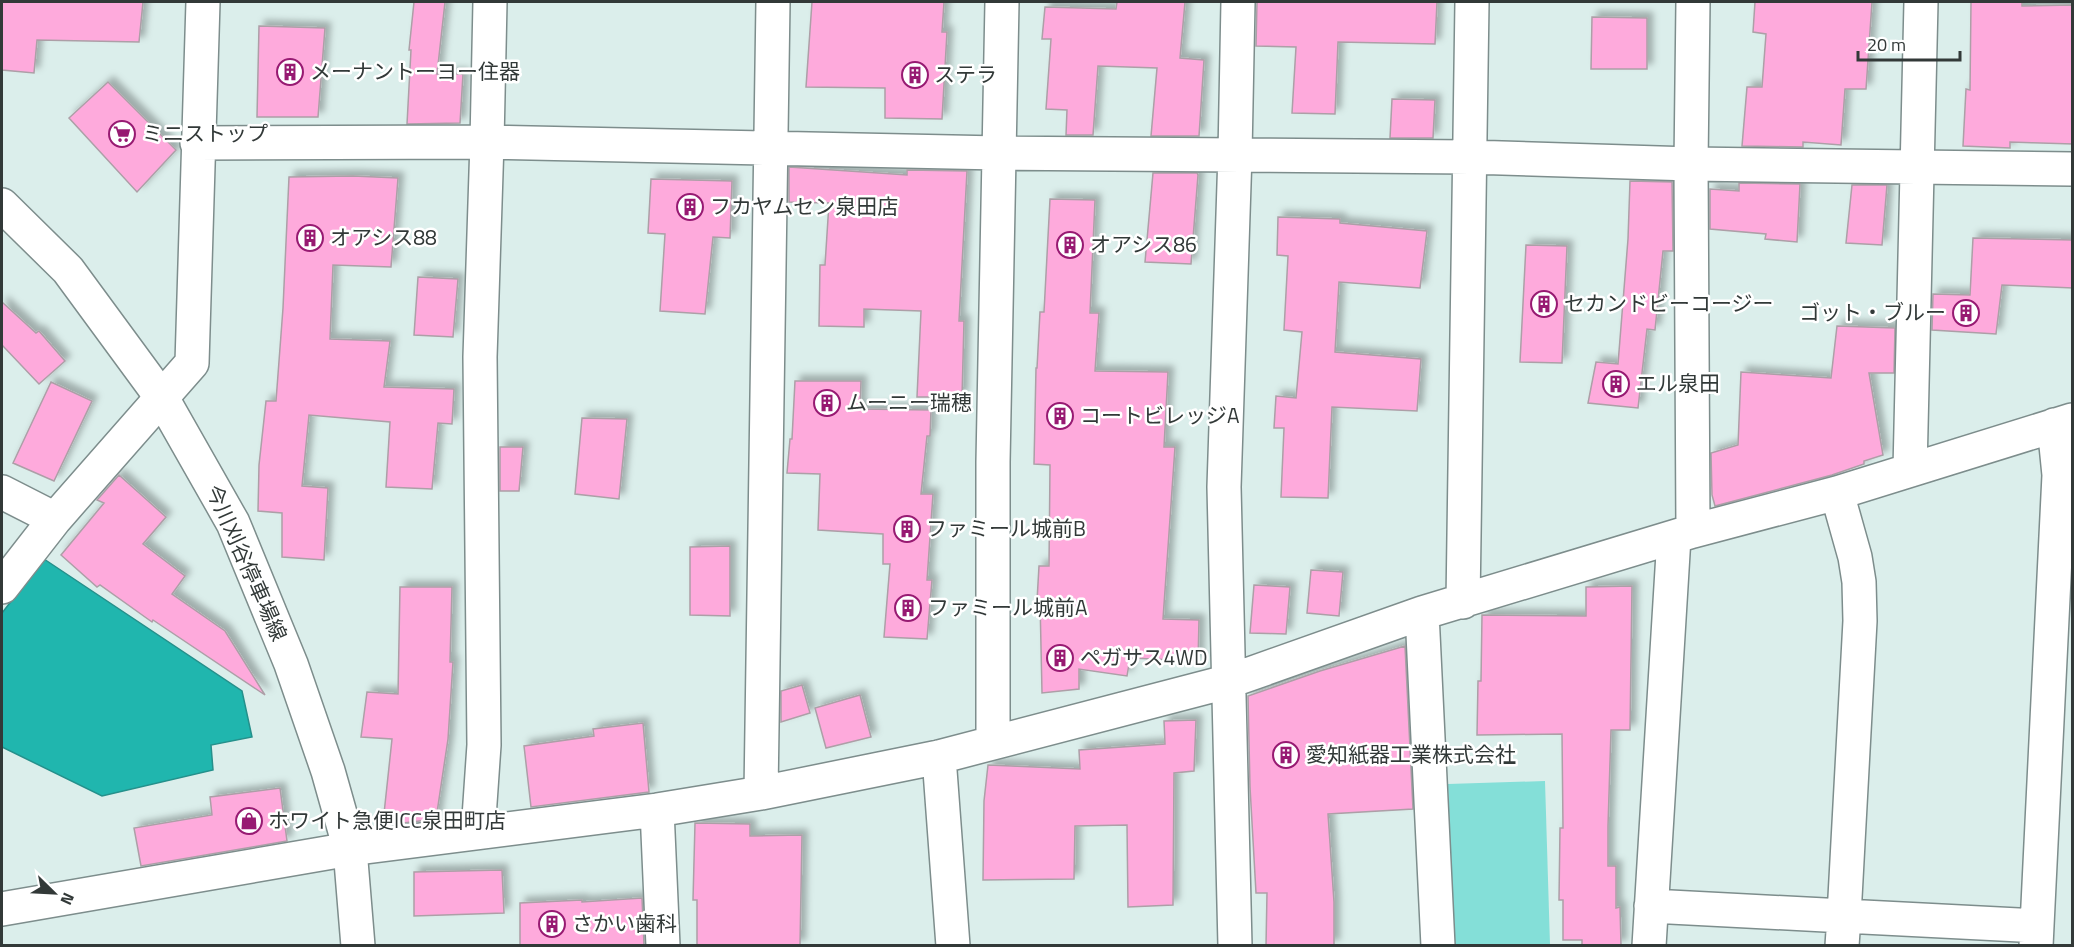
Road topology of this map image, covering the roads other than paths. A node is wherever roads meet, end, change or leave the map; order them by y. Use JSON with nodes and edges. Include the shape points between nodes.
{"nodes":[{"id":1,"x":203,"y":2,"type":"edge"},
{"id":2,"x":490,"y":2,"type":"edge"},
{"id":3,"x":773,"y":2,"type":"edge"},
{"id":4,"x":1002,"y":2,"type":"edge"},
{"id":5,"x":1238,"y":2,"type":"edge"},
{"id":6,"x":1472,"y":2,"type":"edge"},
{"id":7,"x":1693,"y":2,"type":"edge"},
{"id":8,"x":1921,"y":2,"type":"edge"},
{"id":9,"x":488,"y":142,"type":"junction"},
{"id":10,"x":197,"y":143,"type":"junction"},
{"id":11,"x":771,"y":147,"type":"junction"},
{"id":12,"x":999,"y":153,"type":"junction"},
{"id":13,"x":1235,"y":154,"type":"junction"},
{"id":14,"x":1470,"y":157,"type":"junction"},
{"id":15,"x":1690,"y":164,"type":"junction"},
{"id":16,"x":1916,"y":168,"type":"junction"},
{"id":17,"x":2073,"y":169,"type":"edge"},
{"id":18,"x":2,"y":205,"type":"edge"},
{"id":19,"x":162,"y":398,"type":"junction"},
{"id":20,"x":2063,"y":423,"type":"edge"},
{"id":21,"x":1910,"y":470,"type":"junction"},
{"id":22,"x":2,"y":492,"type":"edge"},
{"id":23,"x":1837,"y":493,"type":"junction"},
{"id":24,"x":55,"y":519,"type":"junction"},
{"id":25,"x":1683,"y":534,"type":"junction"},
{"id":26,"x":2,"y":587,"type":"edge"},
{"id":27,"x":1463,"y":602,"type":"junction"},
{"id":28,"x":1422,"y":613,"type":"junction"},
{"id":29,"x":1230,"y":681,"type":"junction"},
{"id":30,"x":993,"y":741,"type":"junction"},
{"id":31,"x":939,"y":757,"type":"junction"},
{"id":32,"x":761,"y":793,"type":"junction"},
{"id":33,"x":657,"y":810,"type":"junction"},
{"id":34,"x":478,"y":832,"type":"junction"},
{"id":35,"x":350,"y":849,"type":"junction"},
{"id":36,"x":1651,"y":906,"type":"junction"},
{"id":37,"x":2,"y":909,"type":"edge"},
{"id":38,"x":1843,"y":931,"type":"edge"},
{"id":39,"x":2037,"y":936,"type":"edge"},
{"id":40,"x":358,"y":945,"type":"edge"},
{"id":41,"x":663,"y":945,"type":"edge"},
{"id":42,"x":953,"y":945,"type":"edge"},
{"id":43,"x":1235,"y":945,"type":"edge"},
{"id":44,"x":1438,"y":945,"type":"edge"},
{"id":45,"x":1649,"y":945,"type":"edge"}],
"edges":[{"from":1,"to":10,"type":"street"},
{"from":2,"to":9,"type":"street"},
{"from":3,"to":11,"type":"street"},
{"from":4,"to":12,"type":"street"},
{"from":5,"to":13,"type":"street"},
{"from":6,"to":14,"type":"street"},
{"from":7,"to":15,"type":"street"},
{"from":8,"to":16,"type":"street"},
{"from":9,"to":10,"type":"street"},
{"from":9,"to":11,"type":"street"},
{"from":9,"to":34,"type":"street","via":[[480,357],[484,745]]},
{"from":10,"to":19,"type":"street","via":[[192,363]]},
{"from":11,"to":12,"type":"street"},
{"from":11,"to":32,"type":"street"},
{"from":12,"to":13,"type":"street"},
{"from":12,"to":30,"type":"street"},
{"from":13,"to":14,"type":"street"},
{"from":13,"to":29,"type":"street","via":[[1224,487]]},
{"from":14,"to":15,"type":"street"},
{"from":14,"to":27,"type":"street"},
{"from":15,"to":16,"type":"street"},
{"from":15,"to":25,"type":"street"},
{"from":16,"to":17,"type":"street"},
{"from":16,"to":21,"type":"street"},
{"from":18,"to":19,"type":"street","name":"今川刈谷停車場線","via":[[68,270]]},
{"from":19,"to":24,"type":"street"},
{"from":19,"to":35,"type":"street","name":"今川刈谷停車場線","via":[[233,524],[287,654],[328,771]]},
{"from":20,"to":21,"type":"street"},
{"from":20,"to":39,"type":"street"},
{"from":21,"to":23,"type":"street"},
{"from":22,"to":24,"type":"street"},
{"from":23,"to":25,"type":"street"},
{"from":23,"to":38,"type":"street","via":[[1855,558],[1860,621]]},
{"from":24,"to":26,"type":"street"},
{"from":25,"to":27,"type":"street"},
{"from":25,"to":36,"type":"street"},
{"from":27,"to":28,"type":"street"},
{"from":28,"to":29,"type":"street"},
{"from":28,"to":44,"type":"street"},
{"from":29,"to":30,"type":"street"},
{"from":29,"to":43,"type":"street"},
{"from":30,"to":31,"type":"street"},
{"from":31,"to":32,"type":"street"},
{"from":31,"to":42,"type":"street"},
{"from":32,"to":33,"type":"street"},
{"from":33,"to":34,"type":"street"},
{"from":33,"to":41,"type":"street"},
{"from":34,"to":35,"type":"street"},
{"from":35,"to":37,"type":"street"},
{"from":35,"to":40,"type":"street","name":"今川刈谷停車場線"},
{"from":36,"to":38,"type":"street"},
{"from":36,"to":45,"type":"street"},
{"from":38,"to":39,"type":"street"}]}
